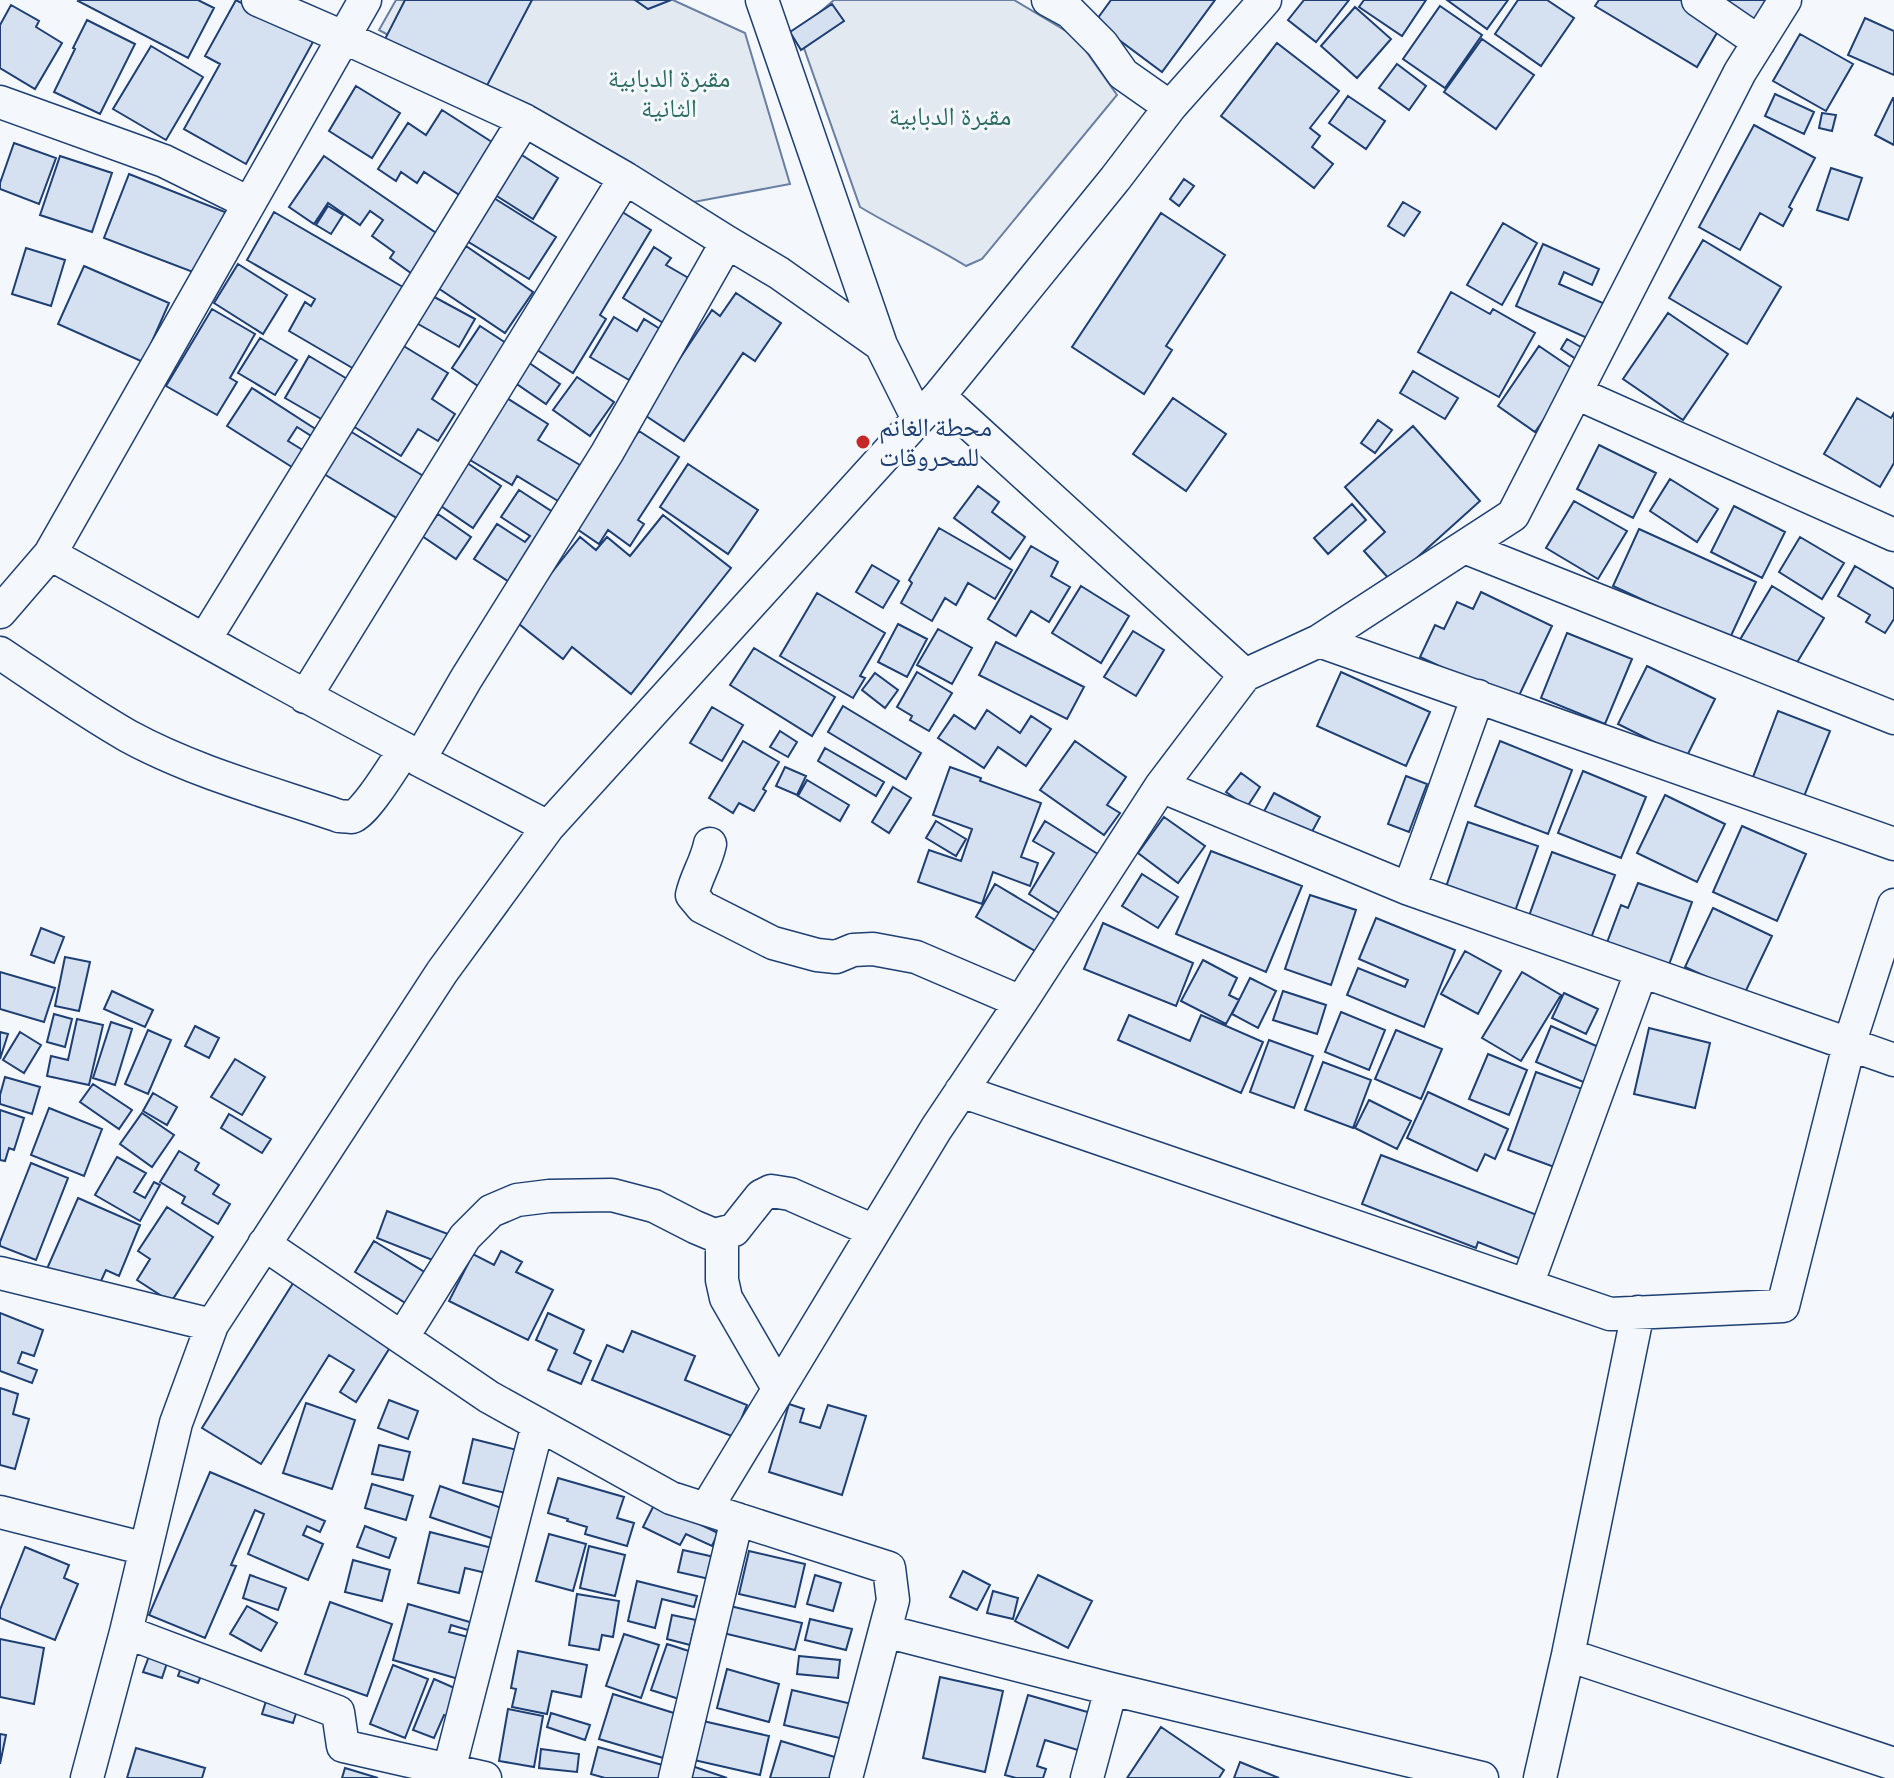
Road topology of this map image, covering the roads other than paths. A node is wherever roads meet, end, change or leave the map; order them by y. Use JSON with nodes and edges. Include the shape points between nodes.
{"nodes":[{"id":1,"x":258,"y":0,"type":"edge"},
{"id":2,"x":365,"y":0,"type":"edge"},
{"id":3,"x":762,"y":0,"type":"edge"},
{"id":4,"x":1048,"y":0,"type":"edge"},
{"id":5,"x":1265,"y":0,"type":"edge"},
{"id":6,"x":1698,"y":0,"type":"edge"},
{"id":7,"x":1785,"y":0,"type":"edge"},
{"id":8,"x":343,"y":37,"type":"junction"},
{"id":9,"x":1759,"y":42,"type":"junction"},
{"id":10,"x":0,"y":102,"type":"edge"},
{"id":11,"x":1170,"y":107,"type":"junction"},
{"id":12,"x":524,"y":120,"type":"junction"},
{"id":13,"x":625,"y":178,"type":"junction"},
{"id":14,"x":249,"y":203,"type":"junction"},
{"id":15,"x":727,"y":242,"type":"junction"},
{"id":16,"x":881,"y":345,"type":"junction"},
{"id":17,"x":1576,"y":393,"type":"junction"},
{"id":18,"x":928,"y":408,"type":"junction"},
{"id":19,"x":1894,"y":535,"type":"edge"},
{"id":20,"x":1464,"y":547,"type":"junction"},
{"id":21,"x":50,"y":554,"type":"junction"},
{"id":22,"x":0,"y":612,"type":"edge"},
{"id":23,"x":205,"y":639,"type":"junction"},
{"id":24,"x":1319,"y":641,"type":"junction"},
{"id":25,"x":0,"y":653,"type":"edge"},
{"id":26,"x":1245,"y":675,"type":"junction"},
{"id":27,"x":1478,"y":696,"type":"junction"},
{"id":28,"x":305,"y":697,"type":"junction"},
{"id":29,"x":1894,"y":718,"type":"edge"},
{"id":30,"x":412,"y":754,"type":"junction"},
{"id":31,"x":1161,"y":786,"type":"junction"},
{"id":32,"x":548,"y":827,"type":"junction"},
{"id":33,"x":710,"y":844,"type":"dead end"},
{"id":34,"x":1894,"y":844,"type":"edge"},
{"id":35,"x":1409,"y":889,"type":"junction"},
{"id":36,"x":1894,"y":905,"type":"edge"},
{"id":37,"x":1641,"y":972,"type":"junction"},
{"id":38,"x":1021,"y":1002,"type":"junction"},
{"id":39,"x":1849,"y":1045,"type":"junction"},
{"id":40,"x":1894,"y":1060,"type":"edge"},
{"id":41,"x":961,"y":1091,"type":"junction"},
{"id":42,"x":874,"y":1231,"type":"junction"},
{"id":43,"x":722,"y":1234,"type":"junction"},
{"id":44,"x":264,"y":1244,"type":"junction"},
{"id":45,"x":0,"y":1273,"type":"edge"},
{"id":46,"x":1527,"y":1285,"type":"junction"},
{"id":47,"x":1638,"y":1312,"type":"junction"},
{"id":48,"x":212,"y":1325,"type":"junction"},
{"id":49,"x":402,"y":1338,"type":"junction"},
{"id":50,"x":778,"y":1388,"type":"junction"},
{"id":51,"x":538,"y":1424,"type":"junction"},
{"id":52,"x":706,"y":1509,"type":"junction"},
{"id":53,"x":0,"y":1512,"type":"edge"},
{"id":54,"x":737,"y":1519,"type":"junction"},
{"id":55,"x":146,"y":1549,"type":"junction"},
{"id":56,"x":885,"y":1631,"type":"junction"},
{"id":57,"x":126,"y":1632,"type":"junction"},
{"id":58,"x":1568,"y":1655,"type":"junction"},
{"id":59,"x":1111,"y":1689,"type":"junction"},
{"id":60,"x":1894,"y":1764,"type":"edge"},
{"id":61,"x":449,"y":1770,"type":"junction"},
{"id":62,"x":87,"y":1778,"type":"edge"},
{"id":63,"x":485,"y":1778,"type":"edge"},
{"id":64,"x":675,"y":1778,"type":"edge"},
{"id":65,"x":846,"y":1778,"type":"edge"},
{"id":66,"x":1087,"y":1778,"type":"edge"},
{"id":67,"x":1482,"y":1778,"type":"edge"},
{"id":68,"x":1540,"y":1778,"type":"edge"}],
"edges":[{"from":1,"to":8,"type":"street"},
{"from":2,"to":8,"type":"street"},
{"from":3,"to":16,"type":"street"},
{"from":4,"to":11,"type":"street","via":[[1070,12],[1123,74]]},
{"from":5,"to":11,"type":"street"},
{"from":6,"to":9,"type":"street"},
{"from":7,"to":9,"type":"street"},
{"from":8,"to":12,"type":"street"},
{"from":8,"to":14,"type":"street"},
{"from":9,"to":17,"type":"street"},
{"from":10,"to":14,"type":"street","via":[[164,161]]},
{"from":11,"to":18,"type":"street"},
{"from":12,"to":13,"type":"street"},
{"from":12,"to":23,"type":"street"},
{"from":13,"to":15,"type":"street"},
{"from":13,"to":28,"type":"street"},
{"from":14,"to":21,"type":"street"},
{"from":15,"to":16,"type":"street"},
{"from":15,"to":30,"type":"street","via":[[607,453],[466,679]]},
{"from":16,"to":18,"type":"street"},
{"from":17,"to":19,"type":"street"},
{"from":17,"to":20,"type":"street","via":[[1513,515]]},
{"from":18,"to":26,"type":"street"},
{"from":18,"to":32,"type":"street"},
{"from":20,"to":24,"type":"street"},
{"from":20,"to":29,"type":"street"},
{"from":21,"to":22,"type":"street"},
{"from":21,"to":23,"type":"street"},
{"from":23,"to":28,"type":"street"},
{"from":24,"to":26,"type":"street"},
{"from":24,"to":27,"type":"street"},
{"from":25,"to":30,"type":"street","via":[[164,754],[339,816],[359,813]]},
{"from":26,"to":31,"type":"street"},
{"from":27,"to":34,"type":"street"},
{"from":27,"to":35,"type":"street"},
{"from":28,"to":30,"type":"street"},
{"from":30,"to":32,"type":"street"},
{"from":31,"to":35,"type":"street"},
{"from":31,"to":38,"type":"street"},
{"from":32,"to":44,"type":"street","via":[[442,972]]},
{"from":33,"to":38,"type":"street","via":[[692,895],[729,922],[773,943],[817,955],[836,957],[873,949],[916,957]]},
{"from":35,"to":37,"type":"street"},
{"from":36,"to":39,"type":"street"},
{"from":37,"to":39,"type":"street"},
{"from":37,"to":46,"type":"street"},
{"from":38,"to":41,"type":"street"},
{"from":39,"to":40,"type":"street"},
{"from":39,"to":47,"type":"street","via":[[1783,1306]]},
{"from":41,"to":42,"type":"street"},
{"from":41,"to":46,"type":"street"},
{"from":42,"to":43,"type":"street","via":[[790,1194],[771,1191],[734,1230]]},
{"from":42,"to":50,"type":"street"},
{"from":43,"to":49,"type":"street","via":[[612,1195],[517,1200],[491,1211],[465,1237]]},
{"from":43,"to":50,"type":"street","via":[[726,1298]]},
{"from":44,"to":48,"type":"street"},
{"from":44,"to":49,"type":"street"},
{"from":45,"to":48,"type":"street"},
{"from":46,"to":47,"type":"street","via":[[1610,1314]]},
{"from":47,"to":58,"type":"street"},
{"from":48,"to":55,"type":"street","via":[[176,1423]]},
{"from":49,"to":51,"type":"street"},
{"from":50,"to":52,"type":"street"},
{"from":51,"to":52,"type":"street","via":[[671,1498]]},
{"from":51,"to":61,"type":"street"},
{"from":52,"to":54,"type":"street"},
{"from":53,"to":55,"type":"street"},
{"from":54,"to":56,"type":"street","via":[[889,1568],[893,1600]]},
{"from":54,"to":64,"type":"street"},
{"from":55,"to":57,"type":"street"},
{"from":56,"to":59,"type":"street"},
{"from":56,"to":65,"type":"street"},
{"from":57,"to":61,"type":"street","via":[[338,1712],[343,1746]]},
{"from":57,"to":62,"type":"street"},
{"from":58,"to":60,"type":"street"},
{"from":58,"to":68,"type":"street"},
{"from":59,"to":66,"type":"street"},
{"from":59,"to":67,"type":"street"},
{"from":61,"to":63,"type":"street"}]}
